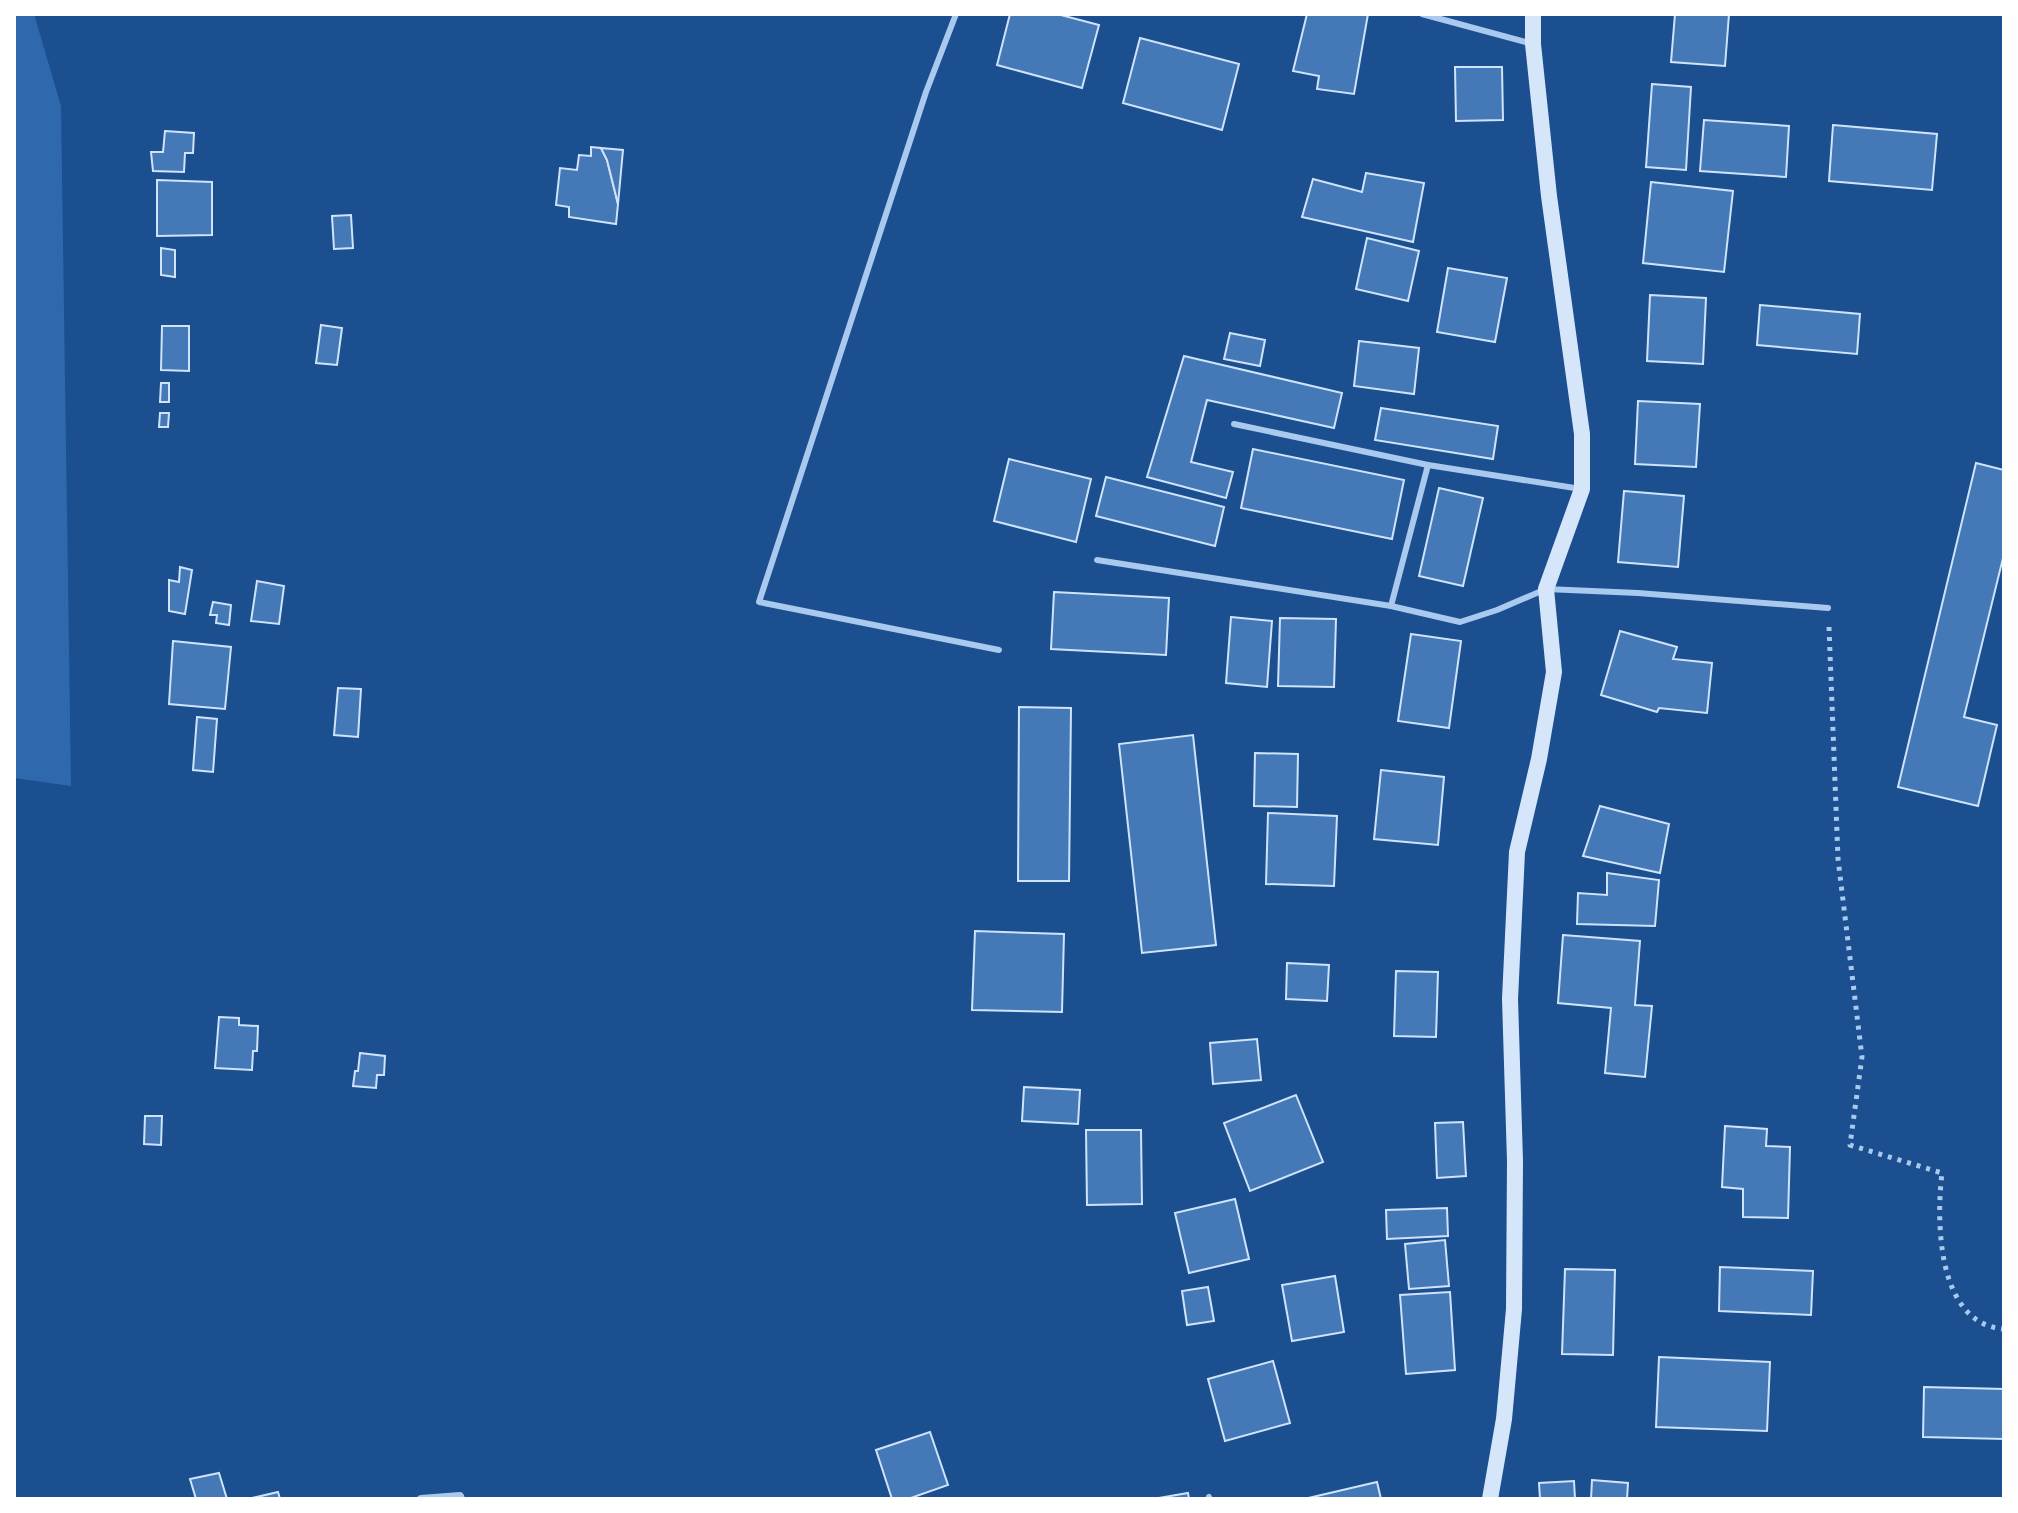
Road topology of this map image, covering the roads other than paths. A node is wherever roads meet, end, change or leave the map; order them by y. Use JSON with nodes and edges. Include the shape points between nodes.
{"nodes":[{"id":1,"x":956,"y":14,"type":"edge"},
{"id":2,"x":1422,"y":14,"type":"edge"},
{"id":3,"x":1533,"y":14,"type":"edge"},
{"id":4,"x":1533,"y":44,"type":"junction"},
{"id":5,"x":1234,"y":424,"type":"dead end"},
{"id":6,"x":1428,"y":465,"type":"junction"},
{"id":7,"x":1582,"y":489,"type":"junction"},
{"id":8,"x":1097,"y":560,"type":"dead end"},
{"id":9,"x":1546,"y":589,"type":"junction"},
{"id":10,"x":1391,"y":606,"type":"junction"},
{"id":11,"x":1828,"y":608,"type":"road end"},
{"id":12,"x":999,"y":650,"type":"dead end"},
{"id":13,"x":421,"y":1499,"type":"edge"},
{"id":14,"x":461,"y":1499,"type":"edge"},
{"id":15,"x":1490,"y":1499,"type":"edge"}],
"edges":[{"from":1,"to":12,"type":"lane","via":[[759,602]]},
{"from":2,"to":4,"type":"lane"},
{"from":3,"to":4,"type":"main road"},
{"from":4,"to":7,"type":"main road","via":[[1582,434]]},
{"from":5,"to":6,"type":"lane"},
{"from":6,"to":7,"type":"lane"},
{"from":6,"to":10,"type":"lane"},
{"from":7,"to":9,"type":"main road"},
{"from":8,"to":10,"type":"lane"},
{"from":9,"to":10,"type":"lane","via":[[1460,622]]},
{"from":9,"to":11,"type":"lane"},
{"from":9,"to":15,"type":"main road","via":[[1554,672],[1517,852],[1510,999],[1514,1309]]},
{"from":13,"to":14,"type":"street"}]}
